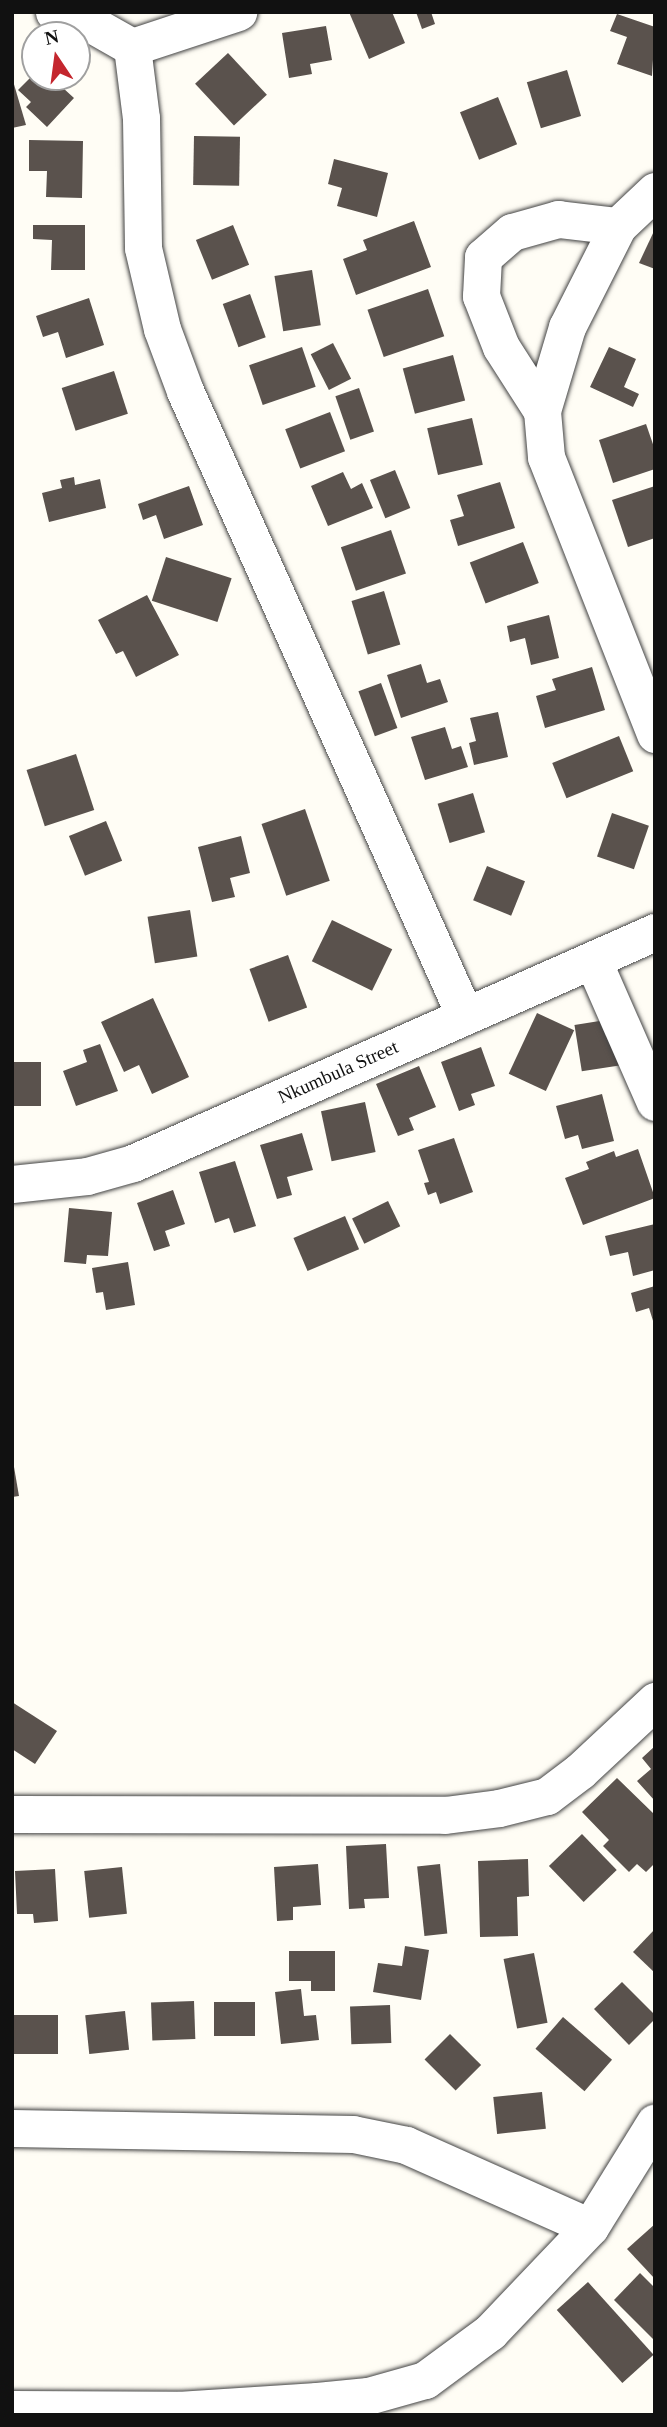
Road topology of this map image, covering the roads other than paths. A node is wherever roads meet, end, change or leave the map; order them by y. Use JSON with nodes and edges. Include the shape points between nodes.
{"nodes":[{"id":1,"x":54,"y":12,"type":"edge"},
{"id":2,"x":238,"y":12,"type":"edge"},
{"id":3,"x":132,"y":47,"type":"junction"},
{"id":4,"x":655,"y":191,"type":"edge"},
{"id":5,"x":618,"y":226,"type":"junction"},
{"id":6,"x":542,"y":411,"type":"junction"},
{"id":7,"x":655,"y":734,"type":"edge"},
{"id":8,"x":655,"y":932,"type":"edge"},
{"id":9,"x":593,"y":961,"type":"junction"},
{"id":10,"x":465,"y":1016,"type":"junction"},
{"id":11,"x":655,"y":1102,"type":"edge"},
{"id":12,"x":12,"y":1184,"type":"edge"},
{"id":13,"x":655,"y":1701,"type":"edge"},
{"id":14,"x":12,"y":1814,"type":"edge"},
{"id":15,"x":655,"y":2122,"type":"edge"},
{"id":16,"x":12,"y":2128,"type":"edge"},
{"id":17,"x":590,"y":2227,"type":"junction"},
{"id":18,"x":12,"y":2409,"type":"edge"},
{"id":19,"x":179,"y":2412,"type":"edge"}],
"edges":[{"from":1,"to":3,"type":"street","via":[[86,21]]},
{"from":2,"to":3,"type":"street"},
{"from":3,"to":10,"type":"street","via":[[141,118],[143,248],[162,329],[185,391]]},
{"from":4,"to":5,"type":"street"},
{"from":5,"to":6,"type":"street","via":[[566,327]]},
{"from":5,"to":6,"type":"street","via":[[558,219],[512,232],[483,257],[481,296],[501,347]]},
{"from":6,"to":7,"type":"street","via":[[546,457]]},
{"from":8,"to":9,"type":"street","name":"Nkumbula Street"},
{"from":9,"to":10,"type":"street","name":"Nkumbula Street"},
{"from":9,"to":11,"type":"street"},
{"from":10,"to":12,"type":"street","name":"Nkumbula Street","via":[[133,1163],[87,1176]]},
{"from":13,"to":14,"type":"street","via":[[548,1796],[499,1808],[445,1815]]},
{"from":15,"to":17,"type":"street"},
{"from":16,"to":17,"type":"street","via":[[353,2134],[406,2146]]},
{"from":17,"to":19,"type":"street","via":[[489,2332],[425,2380],[368,2396]]},
{"from":18,"to":19,"type":"street"}]}
